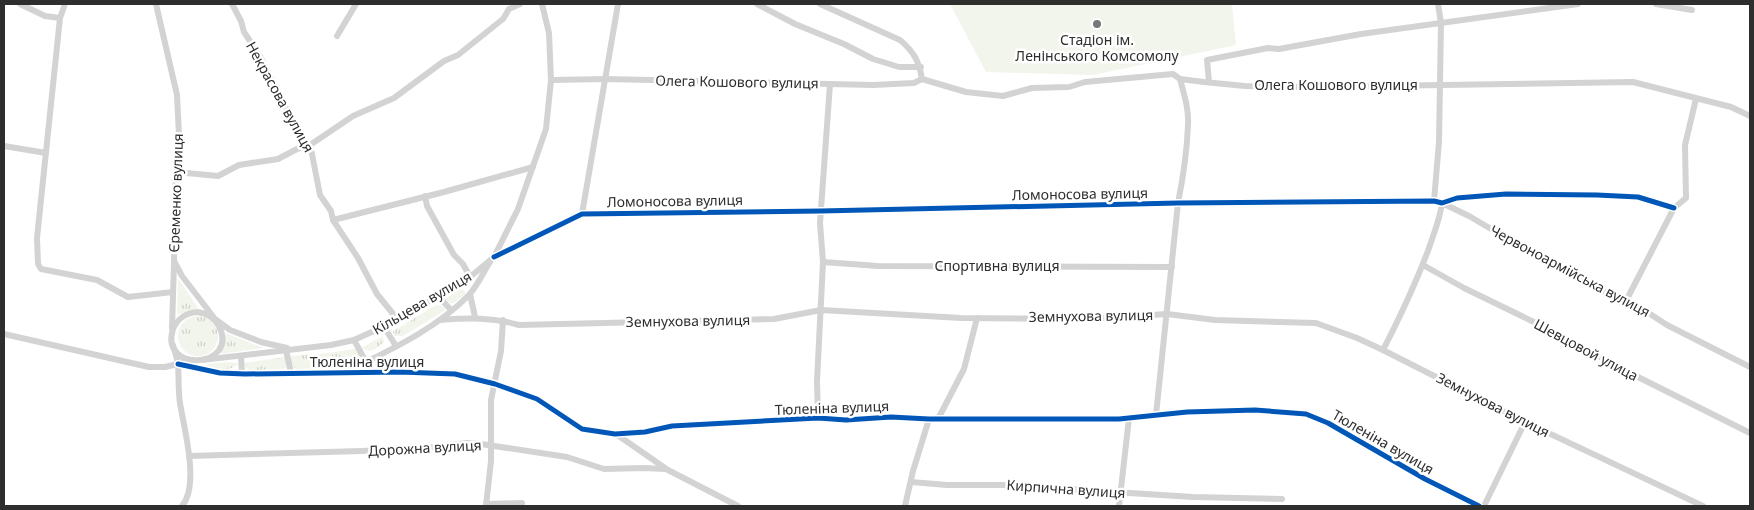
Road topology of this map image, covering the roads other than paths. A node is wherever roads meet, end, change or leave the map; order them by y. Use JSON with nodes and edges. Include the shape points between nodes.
{"nodes":[{"id":1,"x":20,"y":4,"type":"edge"},
{"id":2,"x":65,"y":4,"type":"edge"},
{"id":3,"x":156,"y":4,"type":"edge"},
{"id":4,"x":232,"y":4,"type":"edge"},
{"id":5,"x":356,"y":4,"type":"edge"},
{"id":6,"x":520,"y":4,"type":"edge"},
{"id":7,"x":542,"y":4,"type":"edge"},
{"id":8,"x":618,"y":4,"type":"edge"},
{"id":9,"x":756,"y":4,"type":"edge"},
{"id":10,"x":820,"y":4,"type":"edge"},
{"id":11,"x":1438,"y":4,"type":"edge"},
{"id":12,"x":1578,"y":4,"type":"edge"},
{"id":13,"x":1656,"y":4,"type":"edge"},
{"id":14,"x":1692,"y":10,"type":"dead end"},
{"id":15,"x":60,"y":18,"type":"junction"},
{"id":16,"x":1441,"y":23,"type":"junction"},
{"id":17,"x":337,"y":36,"type":"dead end"},
{"id":18,"x":920,"y":67,"type":"junction"},
{"id":19,"x":1180,"y":78,"type":"junction"},
{"id":20,"x":606,"y":79,"type":"junction"},
{"id":21,"x":922,"y":79,"type":"junction"},
{"id":22,"x":551,"y":80,"type":"junction"},
{"id":23,"x":1209,"y":82,"type":"junction"},
{"id":24,"x":830,"y":84,"type":"junction"},
{"id":25,"x":1439,"y":84,"type":"junction"},
{"id":26,"x":1696,"y":99,"type":"junction"},
{"id":27,"x":1750,"y":116,"type":"edge"},
{"id":28,"x":308,"y":145,"type":"junction"},
{"id":29,"x":4,"y":146,"type":"edge"},
{"id":30,"x":46,"y":153,"type":"junction"},
{"id":31,"x":533,"y":167,"type":"junction"},
{"id":32,"x":176,"y":172,"type":"junction"},
{"id":33,"x":425,"y":196,"type":"junction"},
{"id":34,"x":1434,"y":201,"type":"junction"},
{"id":35,"x":1178,"y":203,"type":"junction"},
{"id":36,"x":1442,"y":203,"type":"junction"},
{"id":37,"x":1674,"y":208,"type":"junction"},
{"id":38,"x":821,"y":211,"type":"junction"},
{"id":39,"x":582,"y":214,"type":"junction"},
{"id":40,"x":333,"y":220,"type":"junction"},
{"id":41,"x":494,"y":257,"type":"junction"},
{"id":42,"x":174,"y":261,"type":"junction"},
{"id":43,"x":823,"y":262,"type":"junction"},
{"id":44,"x":1423,"y":264,"type":"junction"},
{"id":45,"x":1172,"y":267,"type":"junction"},
{"id":46,"x":470,"y":277,"type":"junction"},
{"id":47,"x":173,"y":292,"type":"junction"},
{"id":48,"x":470,"y":294,"type":"junction"},
{"id":49,"x":438,"y":296,"type":"junction"},
{"id":50,"x":1627,"y":299,"type":"junction"},
{"id":51,"x":451,"y":310,"type":"junction"},
{"id":52,"x":821,"y":310,"type":"junction"},
{"id":53,"x":1167,"y":314,"type":"junction"},
{"id":54,"x":475,"y":317,"type":"junction"},
{"id":55,"x":977,"y":318,"type":"junction"},
{"id":56,"x":215,"y":319,"type":"junction"},
{"id":57,"x":398,"y":320,"type":"junction"},
{"id":58,"x":440,"y":320,"type":"junction"},
{"id":59,"x":503,"y":320,"type":"junction"},
{"id":60,"x":384,"y":327,"type":"junction"},
{"id":61,"x":172,"y":332,"type":"junction"},
{"id":62,"x":4,"y":334,"type":"edge"},
{"id":63,"x":354,"y":340,"type":"junction"},
{"id":64,"x":173,"y":345,"type":"junction"},
{"id":65,"x":396,"y":346,"type":"junction"},
{"id":66,"x":288,"y":349,"type":"junction"},
{"id":67,"x":1383,"y":350,"type":"junction"},
{"id":68,"x":241,"y":356,"type":"junction"},
{"id":69,"x":202,"y":360,"type":"junction"},
{"id":70,"x":190,"y":361,"type":"junction"},
{"id":71,"x":366,"y":362,"type":"junction"},
{"id":72,"x":178,"y":364,"type":"junction"},
{"id":73,"x":1750,"y":367,"type":"edge"},
{"id":74,"x":290,"y":373,"type":"junction"},
{"id":75,"x":345,"y":373,"type":"junction"},
{"id":76,"x":242,"y":374,"type":"junction"},
{"id":77,"x":495,"y":384,"type":"junction"},
{"id":78,"x":1156,"y":415,"type":"junction"},
{"id":79,"x":818,"y":418,"type":"junction"},
{"id":80,"x":1129,"y":418,"type":"junction"},
{"id":81,"x":929,"y":419,"type":"junction"},
{"id":82,"x":938,"y":419,"type":"junction"},
{"id":83,"x":1525,"y":422,"type":"junction"},
{"id":84,"x":1750,"y":433,"type":"edge"},
{"id":85,"x":615,"y":434,"type":"junction"},
{"id":86,"x":492,"y":446,"type":"junction"},
{"id":87,"x":188,"y":456,"type":"junction"},
{"id":88,"x":666,"y":469,"type":"junction"},
{"id":89,"x":911,"y":482,"type":"junction"},
{"id":90,"x":1121,"y":493,"type":"junction"},
{"id":91,"x":1282,"y":499,"type":"dead end"},
{"id":92,"x":522,"y":503,"type":"dead end"},
{"id":93,"x":183,"y":505,"type":"edge"},
{"id":94,"x":486,"y":505,"type":"edge"},
{"id":95,"x":738,"y":506,"type":"edge"},
{"id":96,"x":905,"y":506,"type":"edge"},
{"id":97,"x":1119,"y":506,"type":"edge"},
{"id":98,"x":1479,"y":506,"type":"edge"},
{"id":99,"x":1484,"y":506,"type":"edge"},
{"id":100,"x":1703,"y":506,"type":"edge"}],
"edges":[{"from":1,"to":15,"type":"street","via":[[45,16]]},
{"from":2,"to":15,"type":"street"},
{"from":3,"to":32,"type":"street","name":"Єременко вулиця","via":[[177,95],[179,136]]},
{"from":4,"to":28,"type":"street","name":"Некрасова вулиця","via":[[301,138]]},
{"from":5,"to":17,"type":"street"},
{"from":6,"to":28,"type":"street","via":[[509,9],[502,19],[458,56],[444,61],[394,98],[353,116]]},
{"from":7,"to":22,"type":"street","name":"Кільцева вулиця","via":[[549,33]]},
{"from":8,"to":20,"type":"street"},
{"from":9,"to":18,"type":"street","via":[[873,59],[899,67]]},
{"from":10,"to":18,"type":"street","via":[[900,40],[910,49]]},
{"from":11,"to":16,"type":"street"},
{"from":12,"to":16,"type":"street"},
{"from":13,"to":14,"type":"street"},
{"from":15,"to":30,"type":"street"},
{"from":16,"to":23,"type":"street","via":[[1207,60]]},
{"from":16,"to":25,"type":"street"},
{"from":18,"to":21,"type":"street"},
{"from":19,"to":21,"type":"street","name":"Олега Кошового вулиця","via":[[1172,74],[1085,82],[1068,87],[1032,88],[1003,96],[966,92]]},
{"from":19,"to":23,"type":"street","name":"Олега Кошового вулиця"},
{"from":19,"to":35,"type":"street","via":[[1188,125]]},
{"from":20,"to":22,"type":"street","name":"Олега Кошового вулиця"},
{"from":20,"to":24,"type":"street","name":"Олега Кошового вулиця"},
{"from":20,"to":39,"type":"street"},
{"from":21,"to":24,"type":"street","name":"Олега Кошового вулиця","via":[[914,83]]},
{"from":22,"to":31,"type":"street","name":"Кільцева вулиця","via":[[546,129]]},
{"from":23,"to":25,"type":"street","name":"Олега Кошового вулиця","via":[[1310,87]]},
{"from":24,"to":38,"type":"street"},
{"from":25,"to":26,"type":"street","name":"Олега Кошового вулиця","via":[[1633,82]]},
{"from":25,"to":34,"type":"street"},
{"from":26,"to":27,"type":"street","name":"Олега Кошового вулиця","via":[[1731,107]]},
{"from":26,"to":37,"type":"street","via":[[1685,145],[1686,198]]},
{"from":28,"to":32,"type":"street","via":[[278,159],[239,165],[218,176]]},
{"from":28,"to":40,"type":"street","name":"Некрасова вулиця","via":[[312,149],[320,195]]},
{"from":29,"to":30,"type":"street"},
{"from":30,"to":47,"type":"street","via":[[37,238],[41,269],[97,280],[128,297]]},
{"from":31,"to":33,"type":"street"},
{"from":31,"to":41,"type":"street","name":"Кільцева вулиця","via":[[518,209]]},
{"from":32,"to":42,"type":"street","name":"Єременко вулиця"},
{"from":33,"to":40,"type":"street"},
{"from":33,"to":46,"type":"street","via":[[427,206],[454,255],[464,264]]},
{"from":34,"to":35,"type":"street","name":"Ломоносова вулиця"},
{"from":34,"to":36,"type":"street","name":"Ломоносова вулиця"},
{"from":35,"to":38,"type":"street","name":"Ломоносова вулиця"},
{"from":35,"to":45,"type":"street"},
{"from":36,"to":37,"type":"street","name":"Ломоносова вулиця","via":[[1457,198],[1506,194],[1597,195],[1638,197]]},
{"from":36,"to":44,"type":"street"},
{"from":36,"to":50,"type":"street","name":"Червоноармійська вулиця","via":[[1556,267],[1613,296]]},
{"from":37,"to":50,"type":"street"},
{"from":38,"to":39,"type":"street","name":"Ломоносова вулиця"},
{"from":38,"to":43,"type":"street"},
{"from":39,"to":41,"type":"street","name":"Ломоносова вулиця"},
{"from":40,"to":57,"type":"street","name":"Некрасова вулиця","via":[[377,294]]},
{"from":41,"to":46,"type":"street","name":"Кільцева вулиця"},
{"from":41,"to":48,"type":"street"},
{"from":42,"to":47,"type":"street"},
{"from":42,"to":56,"type":"street","name":"Єременко вулиця"},
{"from":43,"to":45,"type":"street","name":"Спортивна вулиця","via":[[878,266]]},
{"from":43,"to":52,"type":"street"},
{"from":44,"to":67,"type":"street"},
{"from":44,"to":84,"type":"street","name":"Шевцовой улица"},
{"from":45,"to":53,"type":"street"},
{"from":46,"to":49,"type":"street","name":"Кільцева вулиця"},
{"from":47,"to":61,"type":"street"},
{"from":48,"to":51,"type":"street"},
{"from":48,"to":54,"type":"street"},
{"from":49,"to":51,"type":"street"},
{"from":49,"to":57,"type":"street","name":"Кільцева вулиця"},
{"from":50,"to":73,"type":"street","name":"Червоноармійська вулиця","via":[[1667,325]]},
{"from":51,"to":58,"type":"street"},
{"from":52,"to":55,"type":"street","name":"Земнухова вулиця"},
{"from":52,"to":59,"type":"street","name":"Земнухова вулиця","via":[[774,319],[519,325]]},
{"from":52,"to":79,"type":"street"},
{"from":53,"to":55,"type":"street","name":"Земнухова вулиця"},
{"from":53,"to":67,"type":"street","name":"Земнухова вулиця","via":[[1215,320],[1316,323]]},
{"from":53,"to":78,"type":"street"},
{"from":54,"to":58,"type":"street","name":"Земнухова вулиця"},
{"from":54,"to":59,"type":"street","name":"Земнухова вулиця"},
{"from":55,"to":82,"type":"street","via":[[964,369]]},
{"from":56,"to":61,"type":"street","via":[[202,312],[187,314],[176,323]]},
{"from":56,"to":66,"type":"street","name":"Єременко вулиця","via":[[230,330]]},
{"from":56,"to":69,"type":"street","via":[[221,332],[221,342],[214,355]]},
{"from":57,"to":60,"type":"street","name":"Кільцева вулиця"},
{"from":58,"to":65,"type":"street"},
{"from":59,"to":77,"type":"street","via":[[502,351]]},
{"from":60,"to":63,"type":"street","name":"Кільцева вулиця"},
{"from":60,"to":65,"type":"street"},
{"from":61,"to":64,"type":"street"},
{"from":62,"to":72,"type":"street","via":[[149,367]]},
{"from":63,"to":66,"type":"street","name":"Кільцева вулиця"},
{"from":63,"to":71,"type":"street"},
{"from":64,"to":70,"type":"street","via":[[182,357]]},
{"from":64,"to":72,"type":"street"},
{"from":65,"to":71,"type":"street"},
{"from":66,"to":68,"type":"street","name":"Кільцева вулиця"},
{"from":66,"to":74,"type":"street"},
{"from":67,"to":83,"type":"street","name":"Земнухова вулиця"},
{"from":68,"to":69,"type":"street","name":"Кільцева вулиця"},
{"from":68,"to":76,"type":"street"},
{"from":69,"to":70,"type":"street","name":"Кільцева вулиця"},
{"from":70,"to":72,"type":"street","name":"Кільцева вулиця"},
{"from":71,"to":75,"type":"street"},
{"from":72,"to":76,"type":"street","name":"Тюленіна вулиця"},
{"from":72,"to":87,"type":"street"},
{"from":74,"to":75,"type":"street","name":"Тюленіна вулиця"},
{"from":74,"to":76,"type":"street","name":"Тюленіна вулиця"},
{"from":75,"to":77,"type":"street","name":"Тюленіна вулиця","via":[[455,374]]},
{"from":77,"to":85,"type":"street","name":"Тюленіна вулиця","via":[[537,399],[582,429]]},
{"from":77,"to":86,"type":"street","via":[[491,400]]},
{"from":78,"to":80,"type":"street","name":"Тюленіна вулиця"},
{"from":78,"to":98,"type":"street","name":"Тюленіна вулиця","via":[[1255,410],[1306,414]]},
{"from":79,"to":81,"type":"street","name":"Тюленіна вулиця","via":[[846,420],[890,416]]},
{"from":79,"to":85,"type":"street","name":"Тюленіна вулиця","via":[[672,426]]},
{"from":80,"to":82,"type":"street","name":"Тюленіна вулиця"},
{"from":80,"to":90,"type":"street"},
{"from":81,"to":82,"type":"street","name":"Тюленіна вулиця"},
{"from":81,"to":89,"type":"street"},
{"from":83,"to":99,"type":"street"},
{"from":83,"to":100,"type":"street","name":"Земнухова вулиця"},
{"from":85,"to":88,"type":"street"},
{"from":86,"to":87,"type":"street","name":"Дорожна вулиця","via":[[467,443],[425,448]]},
{"from":86,"to":88,"type":"street","name":"Дорожна вулиця","via":[[566,457],[604,469]]},
{"from":86,"to":94,"type":"street"},
{"from":87,"to":93,"type":"street","via":[[190,478]]},
{"from":88,"to":95,"type":"street","name":"Дорожна вулиця"},
{"from":89,"to":90,"type":"street","name":"Кирпична вулиця"},
{"from":89,"to":96,"type":"street"},
{"from":90,"to":91,"type":"street","name":"Кирпична вулиця"},
{"from":90,"to":97,"type":"street"},
{"from":92,"to":94,"type":"street"}]}
